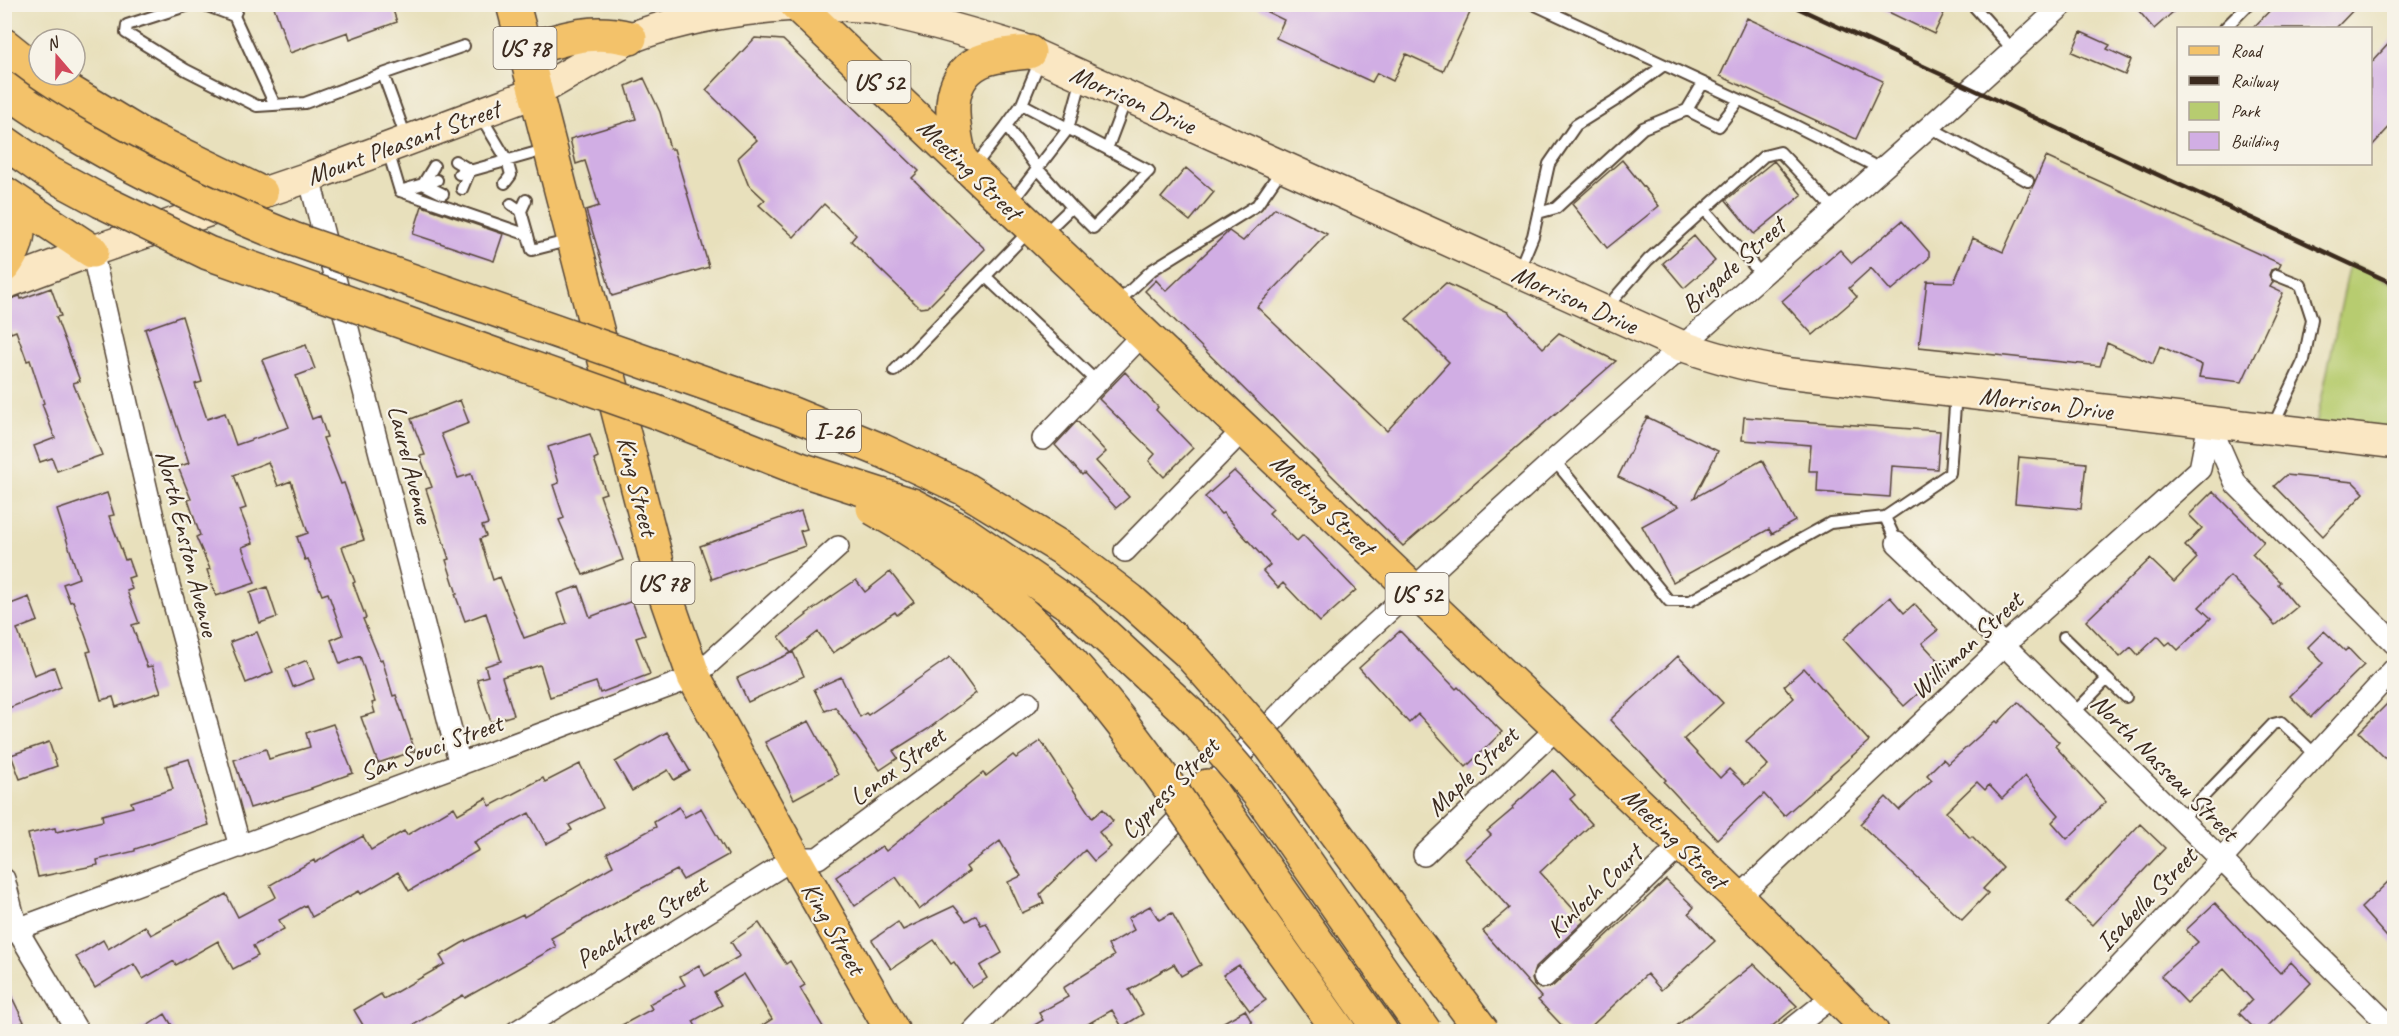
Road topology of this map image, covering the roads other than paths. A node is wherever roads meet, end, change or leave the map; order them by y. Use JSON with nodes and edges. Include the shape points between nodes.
{"nodes":[{"id":1,"x":192,"y":4,"type":"edge"},
{"id":2,"x":202,"y":4,"type":"edge"},
{"id":3,"x":239,"y":4,"type":"edge"},
{"id":4,"x":513,"y":4,"type":"edge"},
{"id":5,"x":1533,"y":4,"type":"edge"},
{"id":6,"x":2064,"y":4,"type":"edge"},
{"id":7,"x":2249,"y":4,"type":"edge"},
{"id":8,"x":797,"y":5,"type":"edge"},
{"id":9,"x":1973,"y":5,"type":"edge"},
{"id":10,"x":907,"y":10,"type":"edge"},
{"id":11,"x":234,"y":16,"type":"junction"},
{"id":12,"x":2226,"y":27,"type":"edge"},
{"id":13,"x":630,"y":38,"type":"junction"},
{"id":14,"x":4,"y":45,"type":"edge"},
{"id":15,"x":464,"y":46,"type":"dead end"},
{"id":16,"x":525,"y":50,"type":"junction"},
{"id":17,"x":2013,"y":50,"type":"junction"},
{"id":18,"x":1035,"y":55,"type":"junction"},
{"id":19,"x":27,"y":63,"type":"edge"},
{"id":20,"x":1664,"y":65,"type":"junction"},
{"id":21,"x":383,"y":74,"type":"junction"},
{"id":22,"x":1083,"y":76,"type":"junction"},
{"id":23,"x":1704,"y":83,"type":"junction"},
{"id":24,"x":62,"y":87,"type":"edge"},
{"id":25,"x":4,"y":88,"type":"edge"},
{"id":26,"x":537,"y":92,"type":"junction"},
{"id":27,"x":1127,"y":96,"type":"junction"},
{"id":28,"x":1739,"y":100,"type":"junction"},
{"id":29,"x":1022,"y":104,"type":"junction"},
{"id":30,"x":275,"y":105,"type":"junction"},
{"id":31,"x":1687,"y":110,"type":"junction"},
{"id":32,"x":479,"y":114,"type":"junction"},
{"id":33,"x":1006,"y":126,"type":"junction"},
{"id":34,"x":1929,"y":127,"type":"junction"},
{"id":35,"x":1068,"y":129,"type":"junction"},
{"id":36,"x":4,"y":142,"type":"edge"},
{"id":37,"x":397,"y":144,"type":"junction"},
{"id":38,"x":551,"y":148,"type":"junction"},
{"id":39,"x":1107,"y":149,"type":"junction"},
{"id":40,"x":455,"y":160,"type":"dead end"},
{"id":41,"x":507,"y":160,"type":"junction"},
{"id":42,"x":966,"y":164,"type":"junction"},
{"id":43,"x":434,"y":166,"type":"dead end"},
{"id":44,"x":1284,"y":167,"type":"junction"},
{"id":45,"x":1037,"y":168,"type":"junction"},
{"id":46,"x":1881,"y":169,"type":"junction"},
{"id":47,"x":465,"y":172,"type":"junction"},
{"id":48,"x":309,"y":177,"type":"junction"},
{"id":49,"x":512,"y":179,"type":"dead end"},
{"id":50,"x":437,"y":180,"type":"dead end"},
{"id":51,"x":2028,"y":181,"type":"dead end"},
{"id":52,"x":423,"y":184,"type":"junction"},
{"id":53,"x":462,"y":189,"type":"dead end"},
{"id":54,"x":400,"y":190,"type":"junction"},
{"id":55,"x":261,"y":193,"type":"junction"},
{"id":56,"x":443,"y":194,"type":"dead end"},
{"id":57,"x":10,"y":197,"type":"edge"},
{"id":58,"x":526,"y":200,"type":"dead end"},
{"id":59,"x":511,"y":204,"type":"dead end"},
{"id":60,"x":1072,"y":207,"type":"junction"},
{"id":61,"x":1705,"y":210,"type":"junction"},
{"id":62,"x":1835,"y":210,"type":"junction"},
{"id":63,"x":521,"y":211,"type":"junction"},
{"id":64,"x":1538,"y":213,"type":"junction"},
{"id":65,"x":1028,"y":224,"type":"junction"},
{"id":66,"x":528,"y":236,"type":"junction"},
{"id":67,"x":574,"y":239,"type":"junction"},
{"id":68,"x":92,"y":251,"type":"junction"},
{"id":69,"x":4,"y":266,"type":"edge"},
{"id":70,"x":1517,"y":273,"type":"junction"},
{"id":71,"x":1762,"y":275,"type":"junction"},
{"id":72,"x":2276,"y":275,"type":"dead end"},
{"id":73,"x":986,"y":276,"type":"junction"},
{"id":74,"x":4,"y":284,"type":"edge"},
{"id":75,"x":1114,"y":306,"type":"junction"},
{"id":76,"x":1604,"y":311,"type":"junction"},
{"id":77,"x":1144,"y":333,"type":"junction"},
{"id":78,"x":1682,"y":346,"type":"junction"},
{"id":79,"x":894,"y":371,"type":"dead end"},
{"id":80,"x":1097,"y":382,"type":"junction"},
{"id":81,"x":1956,"y":393,"type":"junction"},
{"id":82,"x":2209,"y":423,"type":"junction"},
{"id":83,"x":1244,"y":429,"type":"junction"},
{"id":84,"x":2272,"y":429,"type":"junction"},
{"id":85,"x":1043,"y":439,"type":"dead end"},
{"id":86,"x":2394,"y":443,"type":"edge"},
{"id":87,"x":1554,"y":460,"type":"junction"},
{"id":88,"x":803,"y":470,"type":"junction"},
{"id":89,"x":1885,"y":517,"type":"junction"},
{"id":90,"x":1897,"y":543,"type":"joint"},
{"id":91,"x":838,"y":548,"type":"dead end"},
{"id":92,"x":1125,"y":551,"type":"dead end"},
{"id":93,"x":1411,"y":588,"type":"junction"},
{"id":94,"x":2064,"y":637,"type":"dead end"},
{"id":95,"x":2394,"y":644,"type":"edge"},
{"id":96,"x":2004,"y":645,"type":"junction"},
{"id":97,"x":2394,"y":669,"type":"edge"},
{"id":98,"x":694,"y":677,"type":"junction"},
{"id":99,"x":2107,"y":679,"type":"junction"},
{"id":100,"x":2126,"y":697,"type":"dead end"},
{"id":101,"x":1028,"y":702,"type":"dead end"},
{"id":102,"x":2073,"y":714,"type":"junction"},
{"id":103,"x":1558,"y":727,"type":"junction"},
{"id":104,"x":2316,"y":755,"type":"junction"},
{"id":105,"x":460,"y":765,"type":"junction"},
{"id":106,"x":1208,"y":786,"type":"junction"},
{"id":107,"x":2181,"y":820,"type":"junction"},
{"id":108,"x":1682,"y":844,"type":"junction"},
{"id":109,"x":240,"y":847,"type":"junction"},
{"id":110,"x":1424,"y":855,"type":"dead end"},
{"id":111,"x":794,"y":858,"type":"junction"},
{"id":112,"x":2221,"y":860,"type":"junction"},
{"id":113,"x":4,"y":879,"type":"edge"},
{"id":114,"x":1738,"y":898,"type":"junction"},
{"id":115,"x":12,"y":931,"type":"edge"},
{"id":116,"x":1544,"y":977,"type":"dead end"},
{"id":117,"x":1835,"y":995,"type":"junction"},
{"id":118,"x":2394,"y":1030,"type":"edge"},
{"id":119,"x":78,"y":1032,"type":"edge"},
{"id":120,"x":516,"y":1032,"type":"edge"},
{"id":121,"x":893,"y":1032,"type":"edge"},
{"id":122,"x":972,"y":1032,"type":"edge"},
{"id":123,"x":1340,"y":1032,"type":"edge"},
{"id":124,"x":1381,"y":1032,"type":"edge"},
{"id":125,"x":1425,"y":1032,"type":"edge"},
{"id":126,"x":1483,"y":1032,"type":"edge"},
{"id":127,"x":1788,"y":1032,"type":"edge"},
{"id":128,"x":1872,"y":1032,"type":"edge"},
{"id":129,"x":2057,"y":1032,"type":"edge"}],
"edges":[{"from":1,"to":30,"type":"lane","via":[[127,25],[126,33],[186,70],[257,106]]},
{"from":2,"to":11,"type":"lane"},
{"from":3,"to":11,"type":"lane"},
{"from":4,"to":16,"type":"main road","name":"King Street","number":"US 78"},
{"from":5,"to":20,"type":"lane"},
{"from":6,"to":17,"type":"street","name":"Brigade Street"},
{"from":7,"to":12,"type":"lane"},
{"from":8,"to":10,"type":"main road","name":"Morrison Drive"},
{"from":8,"to":13,"type":"main road","name":"Mount Pleasant Street","via":[[743,9]]},
{"from":8,"to":42,"type":"main road","name":"Meeting Street","number":"US 52"},
{"from":9,"to":17,"type":"lane"},
{"from":10,"to":18,"type":"main road","name":"Morrison Drive"},
{"from":11,"to":30,"type":"lane"},
{"from":13,"to":16,"type":"main road","via":[[582,34]]},
{"from":13,"to":26,"type":"main road","name":"Mount Pleasant Street"},
{"from":14,"to":19,"type":"main road"},
{"from":15,"to":21,"type":"lane"},
{"from":16,"to":26,"type":"main road","name":"King Street","number":"US 78"},
{"from":17,"to":34,"type":"street","name":"Brigade Street"},
{"from":18,"to":22,"type":"main road","name":"Morrison Drive"},
{"from":18,"to":29,"type":"lane"},
{"from":18,"to":42,"type":"main road","via":[[980,62],[962,77],[952,111]]},
{"from":20,"to":23,"type":"lane"},
{"from":20,"to":64,"type":"lane","via":[[1576,125],[1549,164]]},
{"from":21,"to":30,"type":"lane","via":[[304,104]]},
{"from":21,"to":37,"type":"lane"},
{"from":22,"to":27,"type":"main road","name":"Morrison Drive"},
{"from":22,"to":35,"type":"lane"},
{"from":23,"to":28,"type":"lane"},
{"from":23,"to":31,"type":"lane"},
{"from":24,"to":55,"type":"main road","via":[[138,133]]},
{"from":25,"to":126,"type":"main road","number":"I-26","bridge":true,"via":[[95,146],[223,211],[785,411],[963,488],[1063,549],[1130,600],[1188,652],[1270,745]]},
{"from":26,"to":32,"type":"main road","name":"Mount Pleasant Street"},
{"from":26,"to":38,"type":"main road","name":"King Street","number":"US 78"},
{"from":27,"to":39,"type":"lane"},
{"from":27,"to":44,"type":"main road","name":"Morrison Drive"},
{"from":28,"to":31,"type":"lane","via":[[1719,126]]},
{"from":28,"to":46,"type":"lane"},
{"from":29,"to":33,"type":"lane"},
{"from":29,"to":35,"type":"lane"},
{"from":31,"to":64,"type":"lane","via":[[1643,128],[1556,208]]},
{"from":32,"to":37,"type":"main road","name":"Mount Pleasant Street"},
{"from":32,"to":41,"type":"lane"},
{"from":33,"to":42,"type":"lane"},
{"from":33,"to":45,"type":"lane"},
{"from":34,"to":46,"type":"street","name":"Brigade Street"},
{"from":34,"to":51,"type":"lane"},
{"from":35,"to":39,"type":"lane"},
{"from":35,"to":45,"type":"lane"},
{"from":36,"to":88,"type":"main road","number":"I-26","bridge":true,"via":[[47,172],[208,253],[656,412]]},
{"from":37,"to":48,"type":"main road","name":"Mount Pleasant Street"},
{"from":37,"to":54,"type":"lane"},
{"from":38,"to":41,"type":"lane"},
{"from":38,"to":67,"type":"main road","name":"King Street","number":"US 78"},
{"from":39,"to":60,"type":"lane","via":[[1149,171],[1093,228]]},
{"from":40,"to":47,"type":"lane"},
{"from":41,"to":47,"type":"lane"},
{"from":41,"to":49,"type":"lane"},
{"from":42,"to":65,"type":"main road","name":"Meeting Street","number":"US 52"},
{"from":43,"to":52,"type":"lane"},
{"from":44,"to":70,"type":"main road","name":"Morrison Drive"},
{"from":44,"to":75,"type":"lane","via":[[1257,205],[1152,270]]},
{"from":45,"to":60,"type":"lane"},
{"from":45,"to":65,"type":"lane"},
{"from":46,"to":62,"type":"street","name":"Brigade Street"},
{"from":47,"to":53,"type":"lane"},
{"from":48,"to":55,"type":"main road","name":"Mount Pleasant Street"},
{"from":48,"to":105,"type":"street","name":"Laurel Avenue"},
{"from":50,"to":52,"type":"lane"},
{"from":52,"to":54,"type":"lane"},
{"from":52,"to":56,"type":"lane"},
{"from":54,"to":66,"type":"lane"},
{"from":55,"to":68,"type":"main road","name":"Mount Pleasant Street"},
{"from":57,"to":68,"type":"main road"},
{"from":57,"to":69,"type":"main road","via":[[20,225],[15,252]]},
{"from":58,"to":63,"type":"lane"},
{"from":59,"to":63,"type":"lane"},
{"from":60,"to":65,"type":"lane"},
{"from":61,"to":62,"type":"lane","via":[[1764,156],[1780,152]]},
{"from":61,"to":71,"type":"lane"},
{"from":61,"to":76,"type":"lane","via":[[1648,260]]},
{"from":62,"to":71,"type":"street","name":"Brigade Street"},
{"from":63,"to":66,"type":"lane"},
{"from":64,"to":70,"type":"lane"},
{"from":65,"to":73,"type":"lane"},
{"from":65,"to":75,"type":"main road","name":"Meeting Street","number":"US 52"},
{"from":66,"to":67,"type":"lane","via":[[532,250]]},
{"from":67,"to":98,"type":"main road","name":"King Street","number":"US 78","via":[[666,597]]},
{"from":68,"to":74,"type":"main road","name":"Mount Pleasant Street"},
{"from":68,"to":109,"type":"street","name":"North Enston Avenue","via":[[167,578]]},
{"from":70,"to":76,"type":"main road","name":"Morrison Drive"},
{"from":71,"to":78,"type":"street","name":"Brigade Street"},
{"from":72,"to":84,"type":"lane","via":[[2301,285],[2312,319],[2304,360]]},
{"from":73,"to":79,"type":"lane"},
{"from":73,"to":80,"type":"lane"},
{"from":75,"to":77,"type":"main road","name":"Meeting Street","number":"US 52"},
{"from":76,"to":78,"type":"main road","name":"Morrison Drive"},
{"from":77,"to":80,"type":"street"},
{"from":77,"to":83,"type":"main road","name":"Meeting Street","number":"US 52"},
{"from":78,"to":81,"type":"main road","name":"Morrison Drive","via":[[1767,370]]},
{"from":78,"to":87,"type":"street","name":"Brigade Street"},
{"from":80,"to":85,"type":"street"},
{"from":81,"to":82,"type":"main road","name":"Morrison Drive"},
{"from":81,"to":89,"type":"lane","via":[[1950,472]]},
{"from":82,"to":84,"type":"main road","name":"Morrison Drive"},
{"from":82,"to":95,"type":"street","via":[[2236,484]]},
{"from":82,"to":96,"type":"street","name":"Williiman Street","via":[[2200,469]]},
{"from":83,"to":92,"type":"street"},
{"from":83,"to":93,"type":"main road","name":"Meeting Street","number":"US 52"},
{"from":84,"to":86,"type":"main road","name":"Morrison Drive"},
{"from":87,"to":89,"type":"lane","via":[[1669,601],[1690,601],[1830,523]]},
{"from":87,"to":93,"type":"street","name":"Brigade Street"},
{"from":88,"to":123,"type":"main road","bridge":true,"via":[[903,524],[978,578],[1069,659],[1158,770]]},
{"from":88,"to":125,"type":"main road","number":"I-26","bridge":true,"via":[[912,505],[965,533],[1080,612],[1191,715],[1258,793]]},
{"from":89,"to":90,"type":"lane"},
{"from":90,"to":96,"type":"street","name":"North Nasseau Street"},
{"from":91,"to":98,"type":"street","name":"San Souci Street"},
{"from":93,"to":103,"type":"main road","name":"Meeting Street","number":"US 52"},
{"from":93,"to":106,"type":"street","name":"Cypress Street"},
{"from":94,"to":99,"type":"lane"},
{"from":96,"to":102,"type":"street","name":"North Nasseau Street"},
{"from":96,"to":114,"type":"street","name":"Williiman Street"},
{"from":97,"to":104,"type":"street","name":"Isabella Street"},
{"from":98,"to":105,"type":"street","name":"San Souci Street"},
{"from":98,"to":111,"type":"main road","name":"King Street","number":"US 78"},
{"from":99,"to":100,"type":"lane"},
{"from":99,"to":102,"type":"lane"},
{"from":101,"to":111,"type":"street","name":"Lenox Street","via":[[818,858]]},
{"from":102,"to":107,"type":"street","name":"North Nasseau Street"},
{"from":103,"to":108,"type":"main road","name":"Meeting Street","number":"US 52"},
{"from":103,"to":110,"type":"street","name":"Maple Street"},
{"from":104,"to":107,"type":"lane","via":[[2281,722],[2273,724]]},
{"from":104,"to":112,"type":"street","name":"Isabella Street"},
{"from":105,"to":109,"type":"street","name":"San Souci Street"},
{"from":106,"to":122,"type":"street","name":"Cypress Street"},
{"from":106,"to":124,"type":"main road"},
{"from":107,"to":112,"type":"street","name":"North Nasseau Street"},
{"from":108,"to":114,"type":"main road","name":"Meeting Street","number":"US 52"},
{"from":108,"to":116,"type":"street","name":"Kinloch Court"},
{"from":109,"to":115,"type":"street","name":"San Souci Street"},
{"from":111,"to":120,"type":"street","name":"Peachtree Street"},
{"from":111,"to":121,"type":"main road","name":"King Street","number":"US 78"},
{"from":112,"to":118,"type":"street","name":"North Nasseau Street"},
{"from":112,"to":129,"type":"street","name":"Isabella Street"},
{"from":113,"to":115,"type":"street"},
{"from":114,"to":117,"type":"main road","name":"Meeting Street","number":"US 52"},
{"from":115,"to":119,"type":"street"},
{"from":117,"to":127,"type":"street"},
{"from":117,"to":128,"type":"main road","name":"Meeting Street","number":"US 52"}]}
